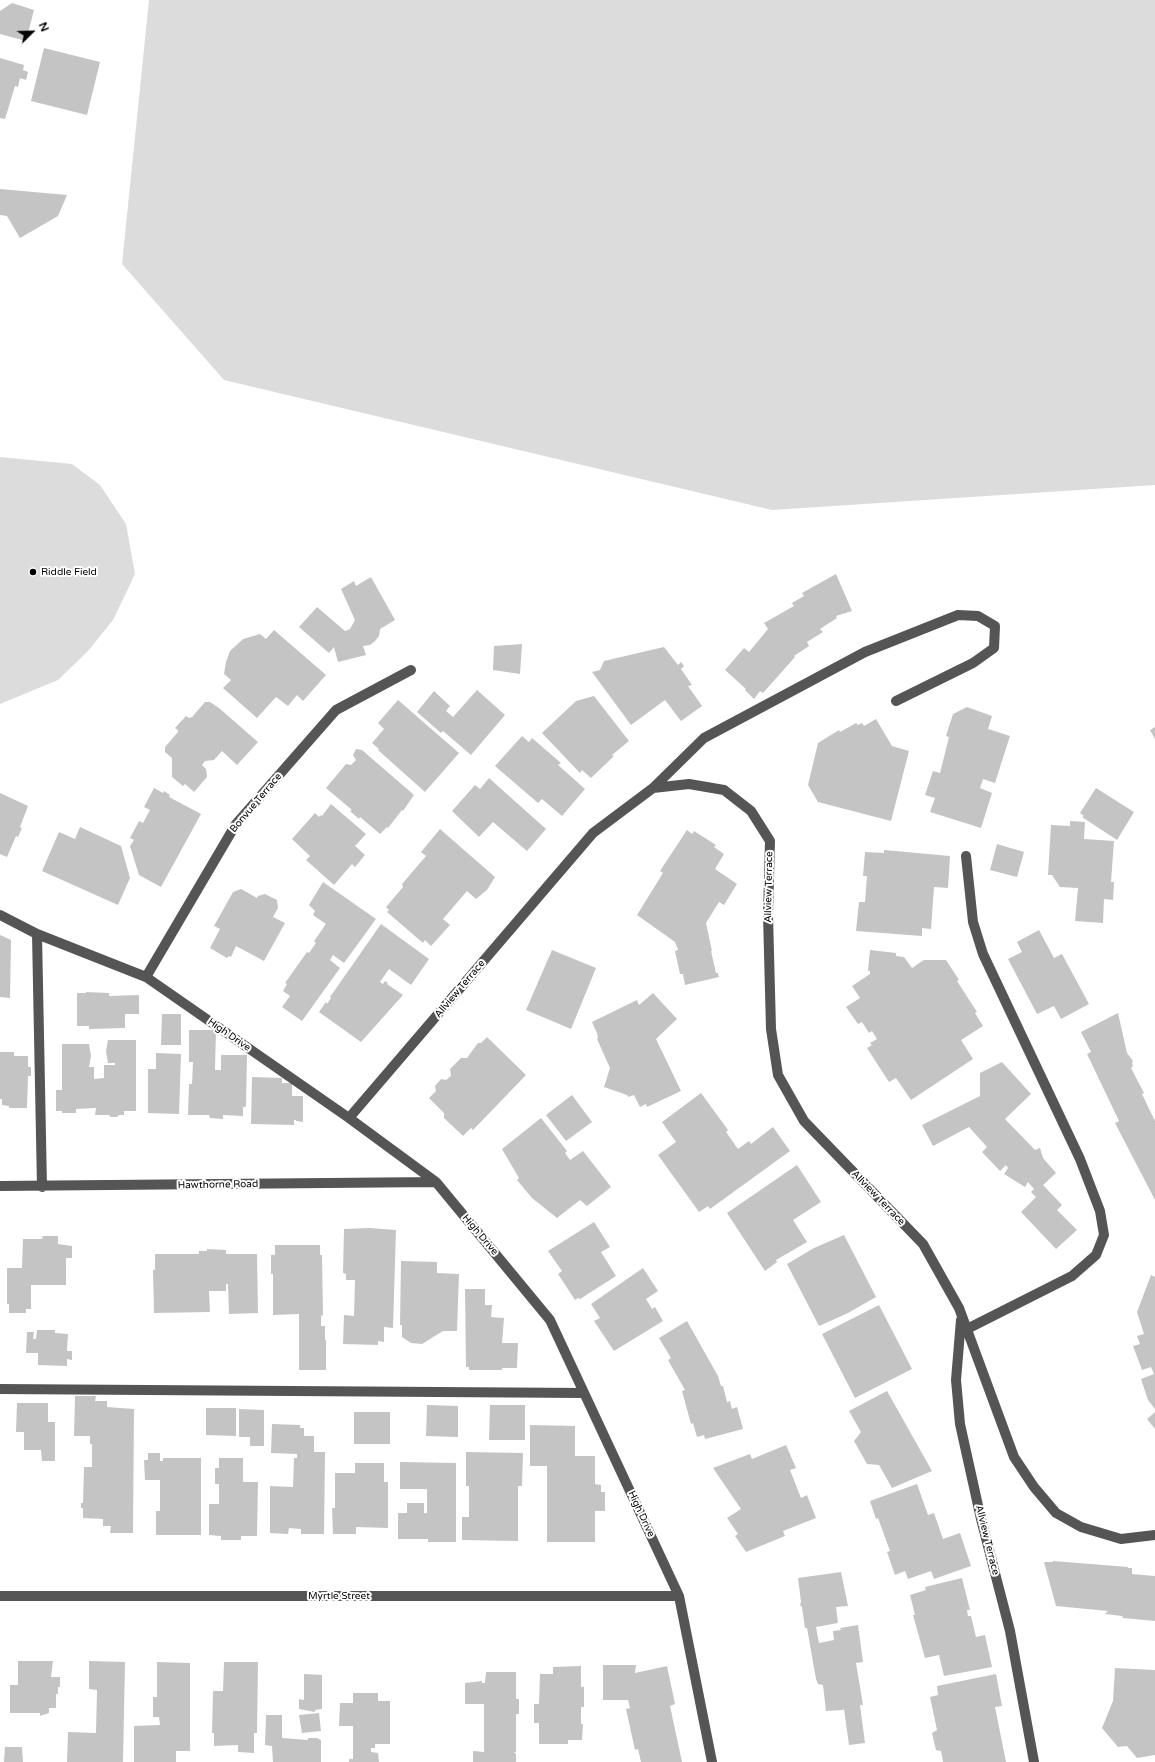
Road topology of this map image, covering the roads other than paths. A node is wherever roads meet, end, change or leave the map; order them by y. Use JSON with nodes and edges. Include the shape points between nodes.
{"nodes":[{"id":1,"x":411,"y":670,"type":"dead end"},
{"id":2,"x":896,"y":701,"type":"dead end"},
{"id":3,"x":653,"y":788,"type":"junction"},
{"id":4,"x":966,"y":856,"type":"dead end"},
{"id":5,"x":0,"y":915,"type":"edge"},
{"id":6,"x":37,"y":934,"type":"junction"},
{"id":7,"x":146,"y":977,"type":"junction"},
{"id":8,"x":349,"y":1118,"type":"junction"},
{"id":9,"x":436,"y":1182,"type":"junction"},
{"id":10,"x":0,"y":1186,"type":"edge"},
{"id":11,"x":42,"y":1187,"type":"junction"},
{"id":12,"x":962,"y":1316,"type":"junction"},
{"id":13,"x":967,"y":1329,"type":"junction"},
{"id":14,"x":0,"y":1389,"type":"edge"},
{"id":15,"x":584,"y":1392,"type":"junction"},
{"id":16,"x":1155,"y":1535,"type":"edge"},
{"id":17,"x":0,"y":1596,"type":"edge"},
{"id":18,"x":679,"y":1596,"type":"junction"},
{"id":19,"x":712,"y":1762,"type":"edge"},
{"id":20,"x":1034,"y":1762,"type":"edge"}],
"edges":[{"from":1,"to":7,"type":"street","name":"Bonvue Terrace","via":[[336,710],[236,824]]},
{"from":2,"to":3,"type":"street","via":[[973,663],[994,648],[995,626],[978,616],[958,615],[865,652],[704,738]]},
{"from":3,"to":8,"type":"street","name":"Allview Terrace","via":[[593,833]]},
{"from":3,"to":12,"type":"street","name":"Allview Terrace","via":[[689,784],[724,790],[751,811],[770,841],[768,915],[771,1029],[778,1075],[804,1122],[923,1244]]},
{"from":4,"to":13,"type":"street","via":[[973,922],[983,954],[1080,1159],[1100,1211],[1104,1235],[1096,1255],[1072,1276]]},
{"from":5,"to":6,"type":"street","name":"High Drive"},
{"from":6,"to":7,"type":"street","name":"High Drive"},
{"from":6,"to":11,"type":"street"},
{"from":7,"to":8,"type":"street","name":"High Drive"},
{"from":8,"to":9,"type":"street","name":"High Drive"},
{"from":9,"to":11,"type":"street","name":"Hawthorne Road"},
{"from":9,"to":15,"type":"street","name":"High Drive","via":[[550,1320]]},
{"from":10,"to":11,"type":"street","name":"Hawthorne Road"},
{"from":12,"to":13,"type":"street","name":"Allview Terrace"},
{"from":12,"to":20,"type":"street","name":"Allview Terrace","via":[[956,1380],[960,1424],[1010,1632]]},
{"from":13,"to":16,"type":"street","name":"Allview Terrace","via":[[1014,1457],[1056,1513],[1082,1527],[1121,1539]]},
{"from":14,"to":15,"type":"street"},
{"from":15,"to":18,"type":"street","name":"High Drive"},
{"from":17,"to":18,"type":"street","name":"Myrtle Street"},
{"from":18,"to":19,"type":"street","name":"High Drive"}]}
